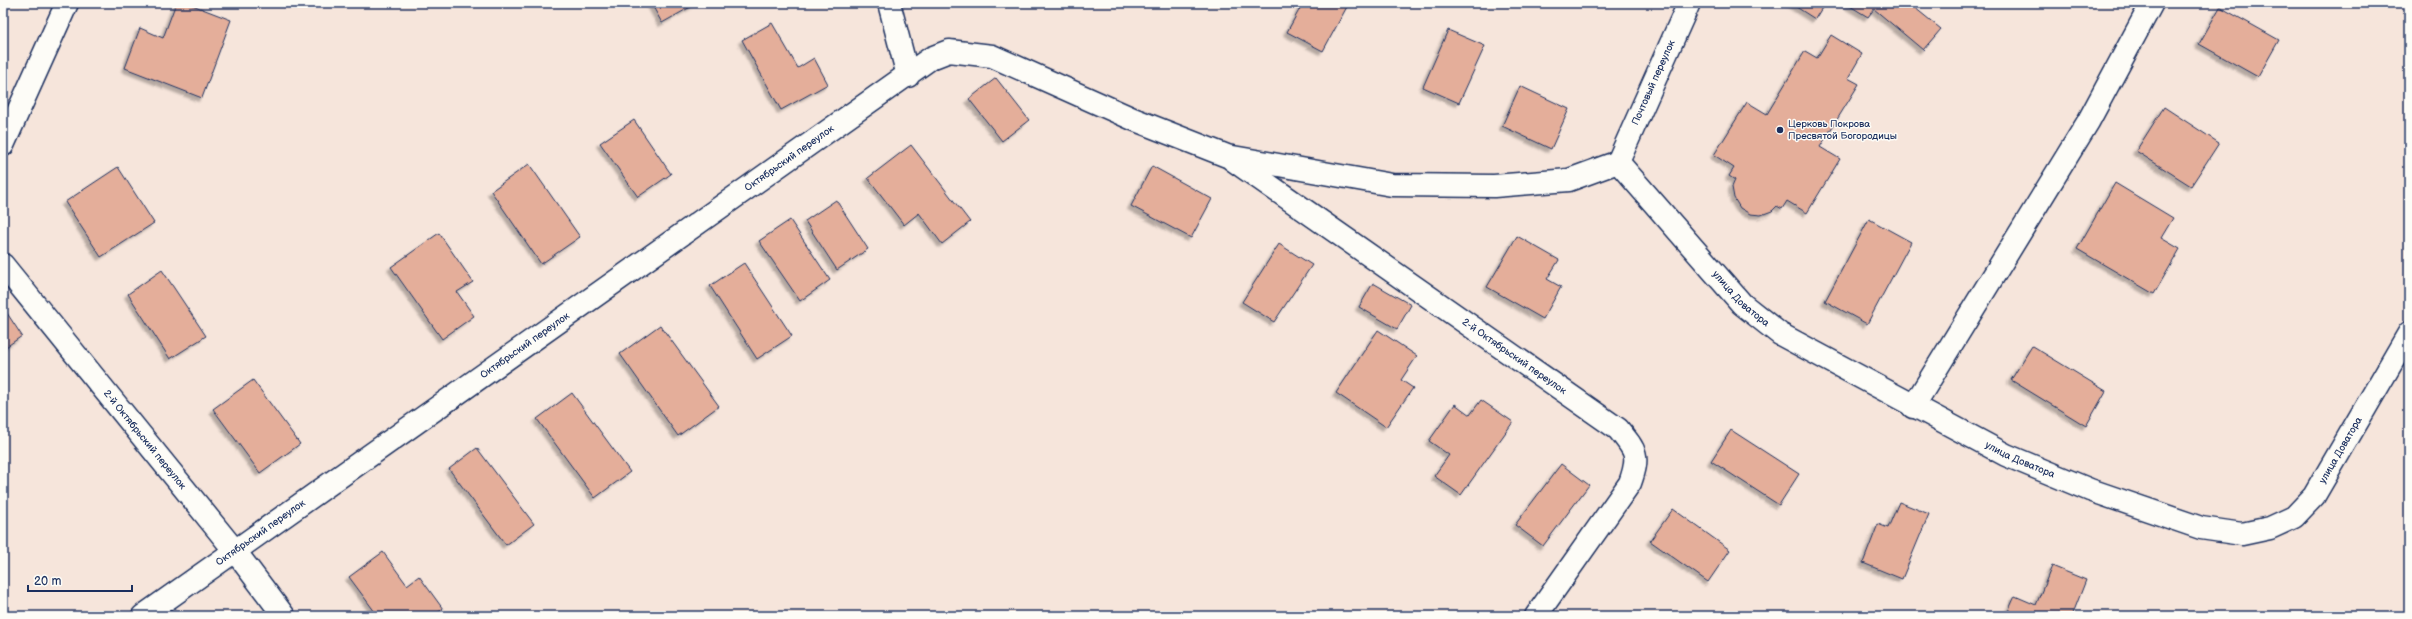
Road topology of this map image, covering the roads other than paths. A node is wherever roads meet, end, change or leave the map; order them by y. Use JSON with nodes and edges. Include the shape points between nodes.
{"nodes":[{"id":1,"x":67,"y":3,"type":"edge"},
{"id":2,"x":889,"y":3,"type":"edge"},
{"id":3,"x":1689,"y":3,"type":"edge"},
{"id":4,"x":2152,"y":3,"type":"edge"},
{"id":5,"x":908,"y":76,"type":"junction"},
{"id":6,"x":3,"y":145,"type":"edge"},
{"id":7,"x":1227,"y":156,"type":"junction"},
{"id":8,"x":1618,"y":162,"type":"junction"},
{"id":9,"x":3,"y":265,"type":"edge"},
{"id":10,"x":2409,"y":332,"type":"edge"},
{"id":11,"x":1913,"y":407,"type":"junction"},
{"id":12,"x":235,"y":551,"type":"junction"},
{"id":13,"x":143,"y":616,"type":"edge"},
{"id":14,"x":284,"y":616,"type":"edge"},
{"id":15,"x":1536,"y":616,"type":"edge"}],
"edges":[{"from":1,"to":6,"type":"street"},
{"from":2,"to":5,"type":"street"},
{"from":3,"to":8,"type":"street","name":"Почтовый переулок"},
{"from":4,"to":11,"type":"street","via":[[2088,122]]},
{"from":5,"to":7,"type":"street","name":"Октябрьский переулок","via":[[932,58],[949,51],[992,56],[1132,119]]},
{"from":5,"to":12,"type":"street","name":"Октябрьский переулок"},
{"from":7,"to":8,"type":"street","via":[[1392,185],[1494,186],[1569,180]]},
{"from":7,"to":15,"type":"street","name":"2-й Октябрьский переулок","via":[[1618,428],[1633,448],[1636,465],[1630,483]]},
{"from":8,"to":11,"type":"street","name":"улица Доватора","via":[[1742,304],[1780,334]]},
{"from":9,"to":12,"type":"street","name":"2-й Октябрьский переулок"},
{"from":10,"to":11,"type":"street","name":"улица Доватора","via":[[2314,496],[2294,518],[2270,528],[2242,534],[2201,528],[2090,490],[2006,454]]},
{"from":12,"to":13,"type":"street","name":"Октябрьский переулок"},
{"from":12,"to":14,"type":"street","name":"2-й Октябрьский переулок"}]}
